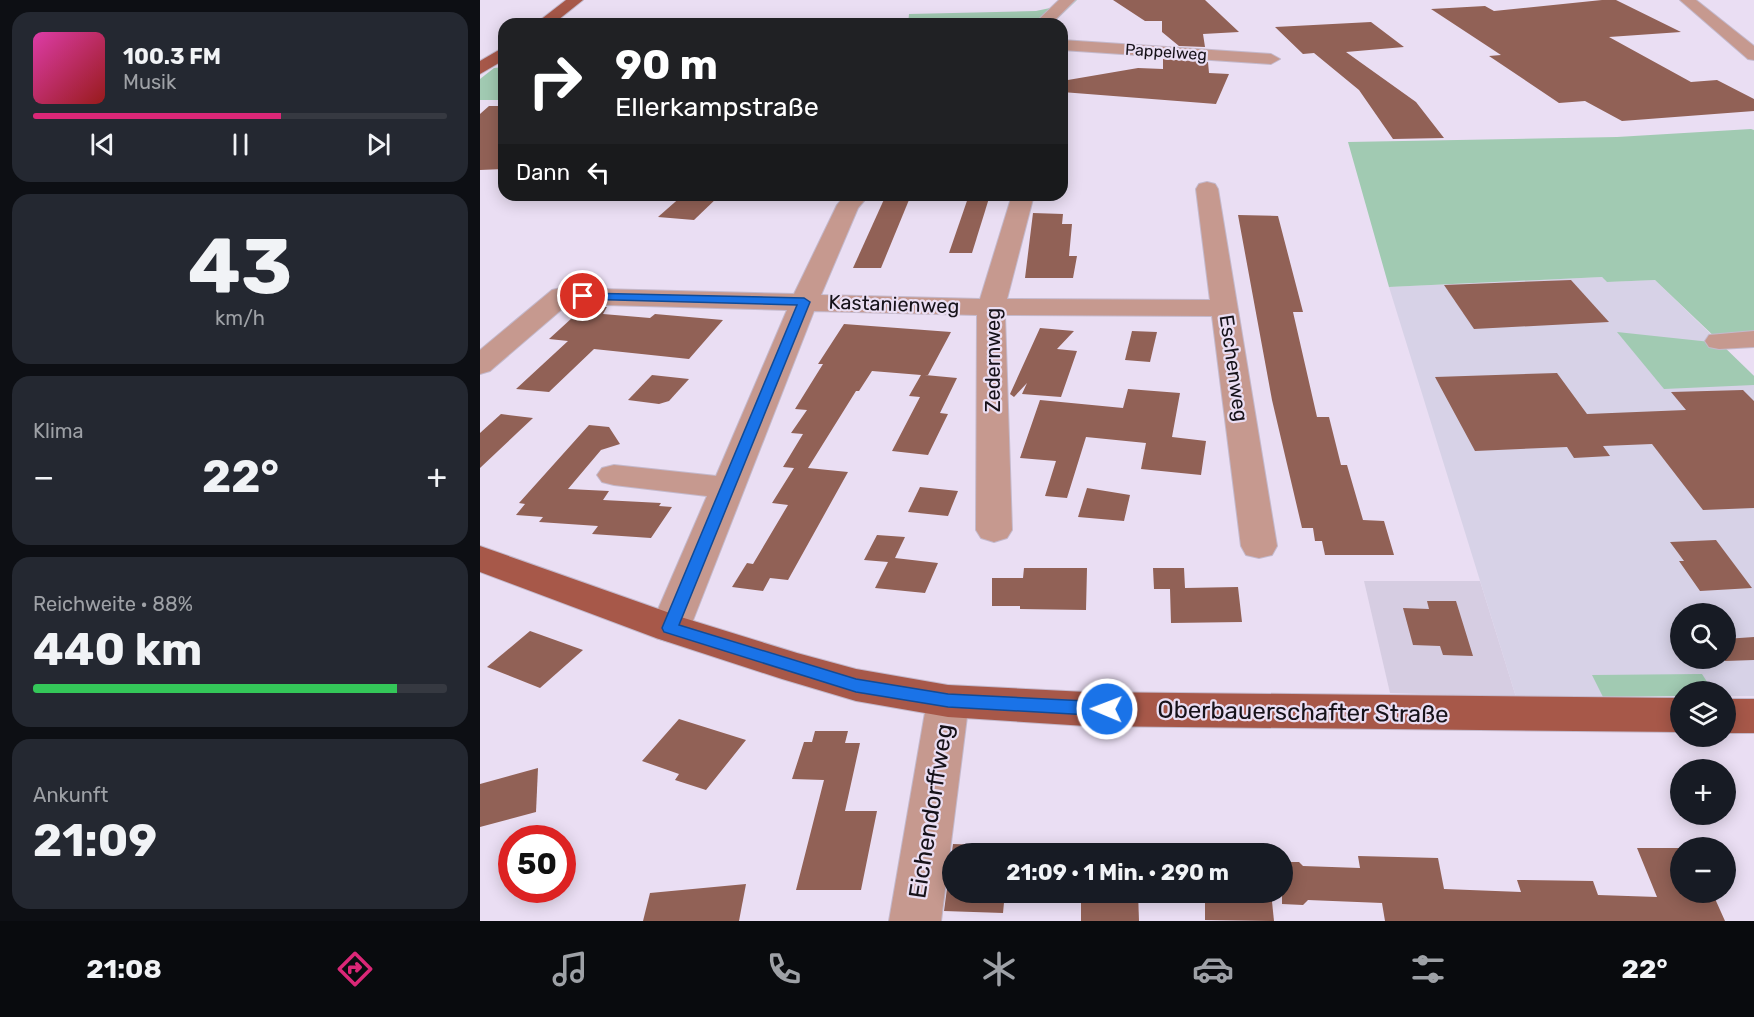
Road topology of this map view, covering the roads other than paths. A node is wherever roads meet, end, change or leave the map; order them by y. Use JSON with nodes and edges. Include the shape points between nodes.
{"nodes":[{"id":1,"x":576,"y":0,"type":"edge"},
{"id":2,"x":1068,"y":0,"type":"edge"},
{"id":3,"x":1687,"y":0,"type":"edge"},
{"id":4,"x":551,"y":18,"type":"edge"},
{"id":5,"x":1048,"y":18,"type":"edge"},
{"id":6,"x":1068,"y":45,"type":"edge"},
{"id":7,"x":1754,"y":55,"type":"edge"},
{"id":8,"x":498,"y":56,"type":"edge"},
{"id":9,"x":1271,"y":59,"type":"dead end"},
{"id":10,"x":480,"y":69,"type":"edge"},
{"id":11,"x":1207,"y":189,"type":"dead end"},
{"id":12,"x":852,"y":201,"type":"edge"},
{"id":13,"x":1021,"y":201,"type":"edge"},
{"id":14,"x":804,"y":302,"type":"junction"},
{"id":15,"x":990,"y":307,"type":"junction"},
{"id":16,"x":1225,"y":308,"type":"junction"},
{"id":17,"x":1754,"y":339,"type":"edge"},
{"id":18,"x":1719,"y":341,"type":"dead end"},
{"id":19,"x":480,"y":365,"type":"edge"},
{"id":20,"x":614,"y":475,"type":"dead end"},
{"id":21,"x":728,"y":488,"type":"junction"},
{"id":22,"x":994,"y":530,"type":"dead end"},
{"id":23,"x":1259,"y":546,"type":"dead end"},
{"id":24,"x":480,"y":558,"type":"edge"},
{"id":25,"x":670,"y":628,"type":"junction"},
{"id":26,"x":948,"y":701,"type":"junction"},
{"id":27,"x":1670,"y":716,"type":"edge"},
{"id":28,"x":1736,"y":716,"type":"edge"},
{"id":29,"x":1754,"y":716,"type":"edge"},
{"id":30,"x":915,"y":921,"type":"edge"}],
"edges":[{"from":1,"to":4,"type":"main road"},
{"from":2,"to":5,"type":"street"},
{"from":3,"to":7,"type":"street"},
{"from":6,"to":9,"type":"street","name":"Pappelweg"},
{"from":8,"to":10,"type":"main road"},
{"from":11,"to":16,"type":"street","name":"Eschenweg"},
{"from":12,"to":14,"type":"street"},
{"from":13,"to":15,"type":"street","name":"Zedernweg"},
{"from":14,"to":15,"type":"street","name":"Kastanienweg"},
{"from":14,"to":19,"type":"street","name":"Kastanienweg","via":[[561,296]]},
{"from":14,"to":21,"type":"street"},
{"from":15,"to":16,"type":"street","name":"Kastanienweg"},
{"from":15,"to":22,"type":"street","name":"Zedernweg"},
{"from":16,"to":23,"type":"street","name":"Eschenweg"},
{"from":17,"to":18,"type":"street"},
{"from":20,"to":21,"type":"street"},
{"from":21,"to":25,"type":"street"},
{"from":24,"to":25,"type":"main road","name":"Oberbauerschafter Straße"},
{"from":25,"to":26,"type":"main road","name":"Oberbauerschafter Straße","via":[[856,685]]},
{"from":26,"to":27,"type":"main road","name":"Oberbauerschafter Straße","via":[[1086,709]]},
{"from":26,"to":30,"type":"street","name":"Eichendorffweg"},
{"from":28,"to":29,"type":"main road"}]}
